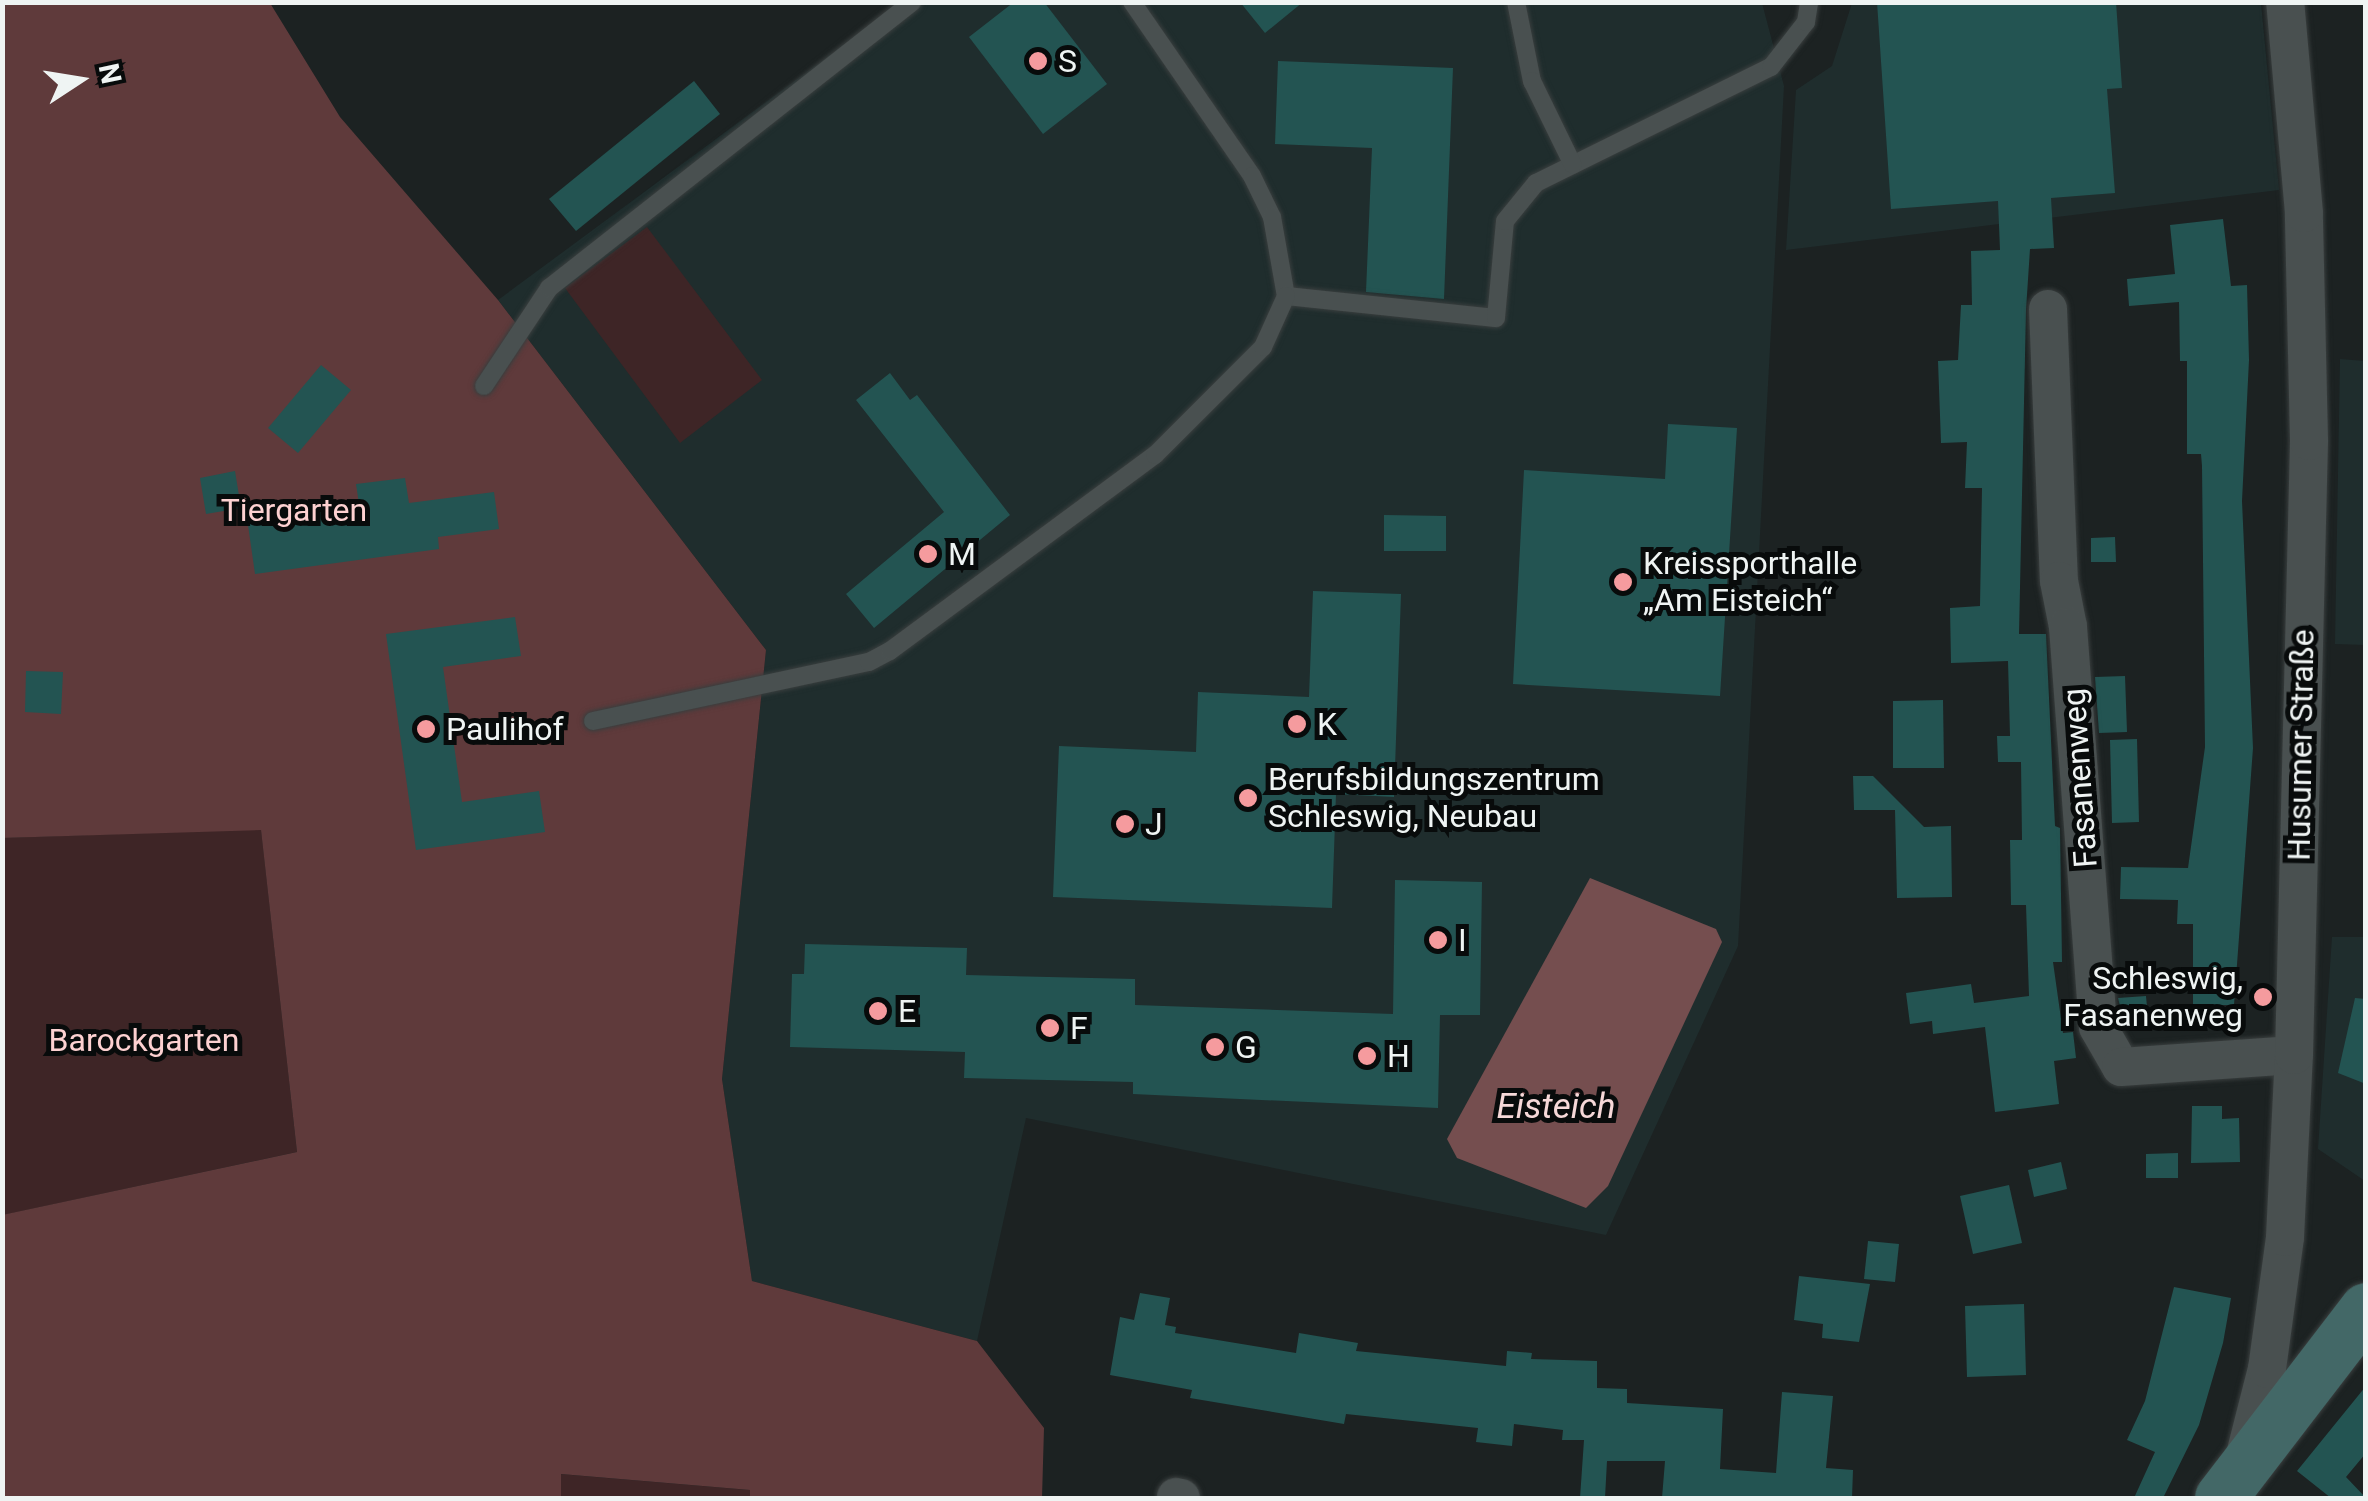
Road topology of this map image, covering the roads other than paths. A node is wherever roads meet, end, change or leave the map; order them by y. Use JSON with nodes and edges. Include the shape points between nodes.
{"nodes":[{"id":1,"x":912,"y":2,"type":"edge"},
{"id":2,"x":1132,"y":2,"type":"edge"},
{"id":3,"x":1516,"y":2,"type":"edge"},
{"id":4,"x":1809,"y":2,"type":"edge"},
{"id":5,"x":2292,"y":3,"type":"edge"},
{"id":6,"x":1574,"y":165,"type":"junction"},
{"id":7,"x":1286,"y":296,"type":"junction"},
{"id":8,"x":2048,"y":309,"type":"dead end"},
{"id":9,"x":484,"y":386,"type":"dead end"},
{"id":10,"x":594,"y":721,"type":"dead end"},
{"id":11,"x":2294,"y":1055,"type":"junction"},
{"id":12,"x":2366,"y":1309,"type":"edge"},
{"id":13,"x":2231,"y":1494,"type":"edge"}],
"edges":[{"from":1,"to":9,"type":"lane","via":[[549,288]]},
{"from":2,"to":7,"type":"lane","via":[[1252,176],[1272,217]]},
{"from":3,"to":6,"type":"lane","via":[[1532,81]]},
{"from":4,"to":6,"type":"lane","via":[[1806,22],[1772,67]]},
{"from":5,"to":11,"type":"street","name":"Husumer Straße","via":[[2309,441]]},
{"from":6,"to":7,"type":"lane","via":[[1536,184],[1506,220],[1496,318]]},
{"from":7,"to":10,"type":"lane","via":[[1263,347],[1154,455],[890,652]]},
{"from":8,"to":11,"type":"street","name":"Fasanenweg","via":[[2059,581],[2098,1028],[2121,1068]]},
{"from":11,"to":13,"type":"street","name":"Husumer Straße","via":[[2284,1237],[2267,1369]]},
{"from":12,"to":13,"type":"street"}]}
